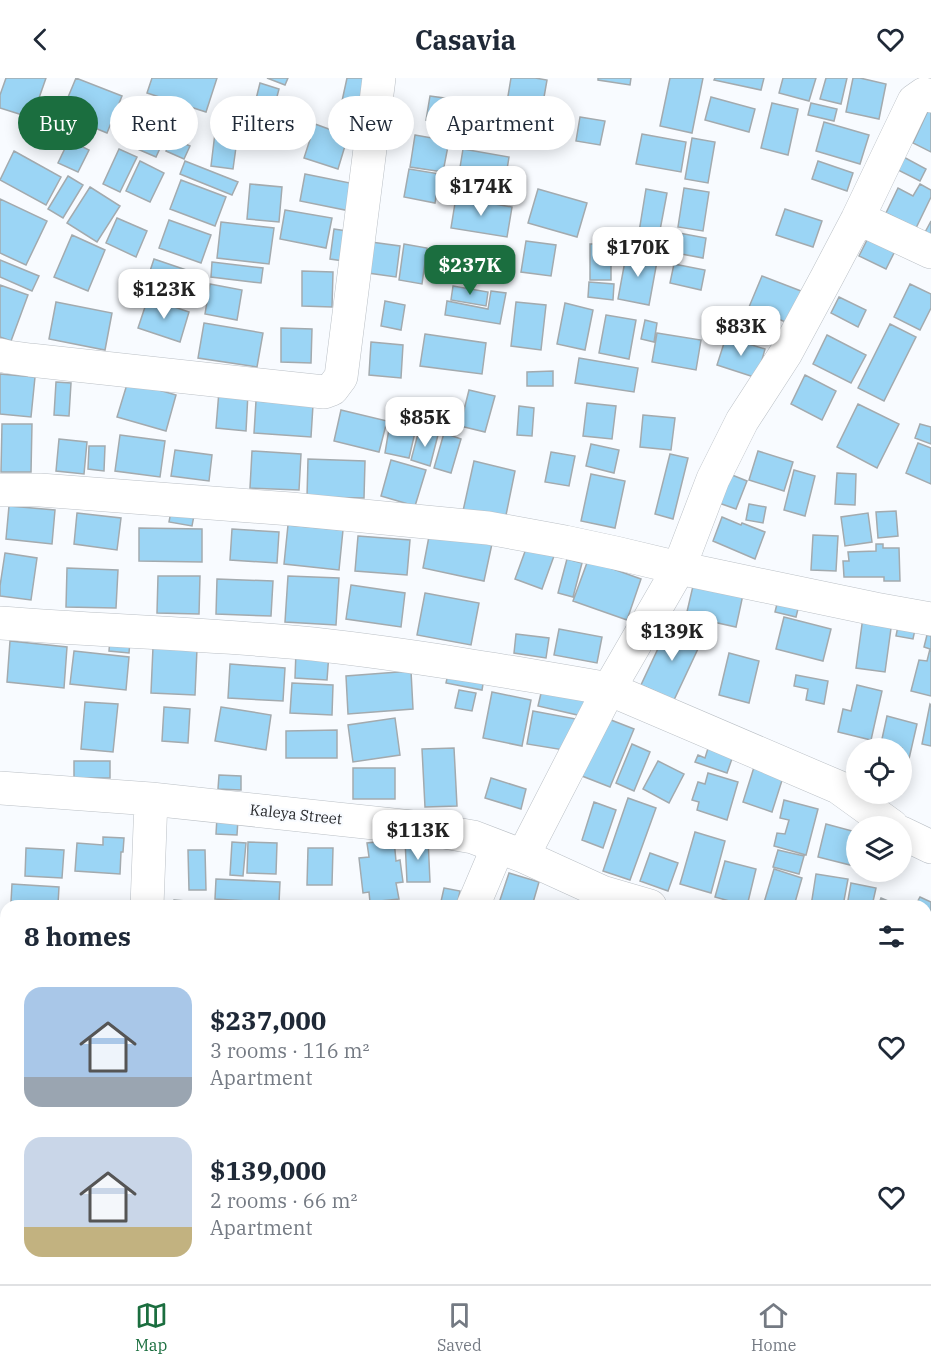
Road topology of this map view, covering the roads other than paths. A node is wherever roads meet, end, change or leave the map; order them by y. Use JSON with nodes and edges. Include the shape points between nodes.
{"nodes":[{"id":1,"x":379,"y":78,"type":"edge"},
{"id":2,"x":931,"y":96,"type":"edge"},
{"id":3,"x":857,"y":220,"type":"junction"},
{"id":4,"x":931,"y":252,"type":"edge"},
{"id":5,"x":0,"y":355,"type":"edge"},
{"id":6,"x":0,"y":490,"type":"edge"},
{"id":7,"x":679,"y":568,"type":"junction"},
{"id":8,"x":931,"y":619,"type":"edge"},
{"id":9,"x":0,"y":623,"type":"edge"},
{"id":10,"x":609,"y":689,"type":"junction"},
{"id":11,"x":0,"y":788,"type":"edge"},
{"id":12,"x":151,"y":799,"type":"junction"},
{"id":13,"x":878,"y":816,"type":"edge"},
{"id":14,"x":912,"y":838,"type":"edge"},
{"id":15,"x":931,"y":847,"type":"edge"},
{"id":16,"x":510,"y":851,"type":"junction"},
{"id":17,"x":147,"y":900,"type":"edge"},
{"id":18,"x":477,"y":900,"type":"edge"},
{"id":19,"x":629,"y":900,"type":"edge"}],
"edges":[{"from":1,"to":5,"type":"street","via":[[341,377],[332,389],[324,392]]},
{"from":2,"to":3,"type":"street","via":[[924,94],[914,101]]},
{"from":3,"to":4,"type":"street"},
{"from":3,"to":7,"type":"street","via":[[786,352],[737,431],[713,478]]},
{"from":6,"to":7,"type":"street","via":[[291,509],[488,528]]},
{"from":7,"to":8,"type":"street"},
{"from":7,"to":10,"type":"street"},
{"from":9,"to":10,"type":"street","via":[[313,645],[467,664]]},
{"from":10,"to":13,"type":"street","via":[[838,787]]},
{"from":10,"to":16,"type":"street"},
{"from":11,"to":12,"type":"street","name":"Kaleya Street"},
{"from":12,"to":16,"type":"street","name":"Kaleya Street","via":[[421,828],[473,837]]},
{"from":12,"to":17,"type":"street"},
{"from":14,"to":15,"type":"street"},
{"from":16,"to":18,"type":"street"},
{"from":16,"to":19,"type":"street","name":"Kaleya Street","via":[[602,892]]}]}
